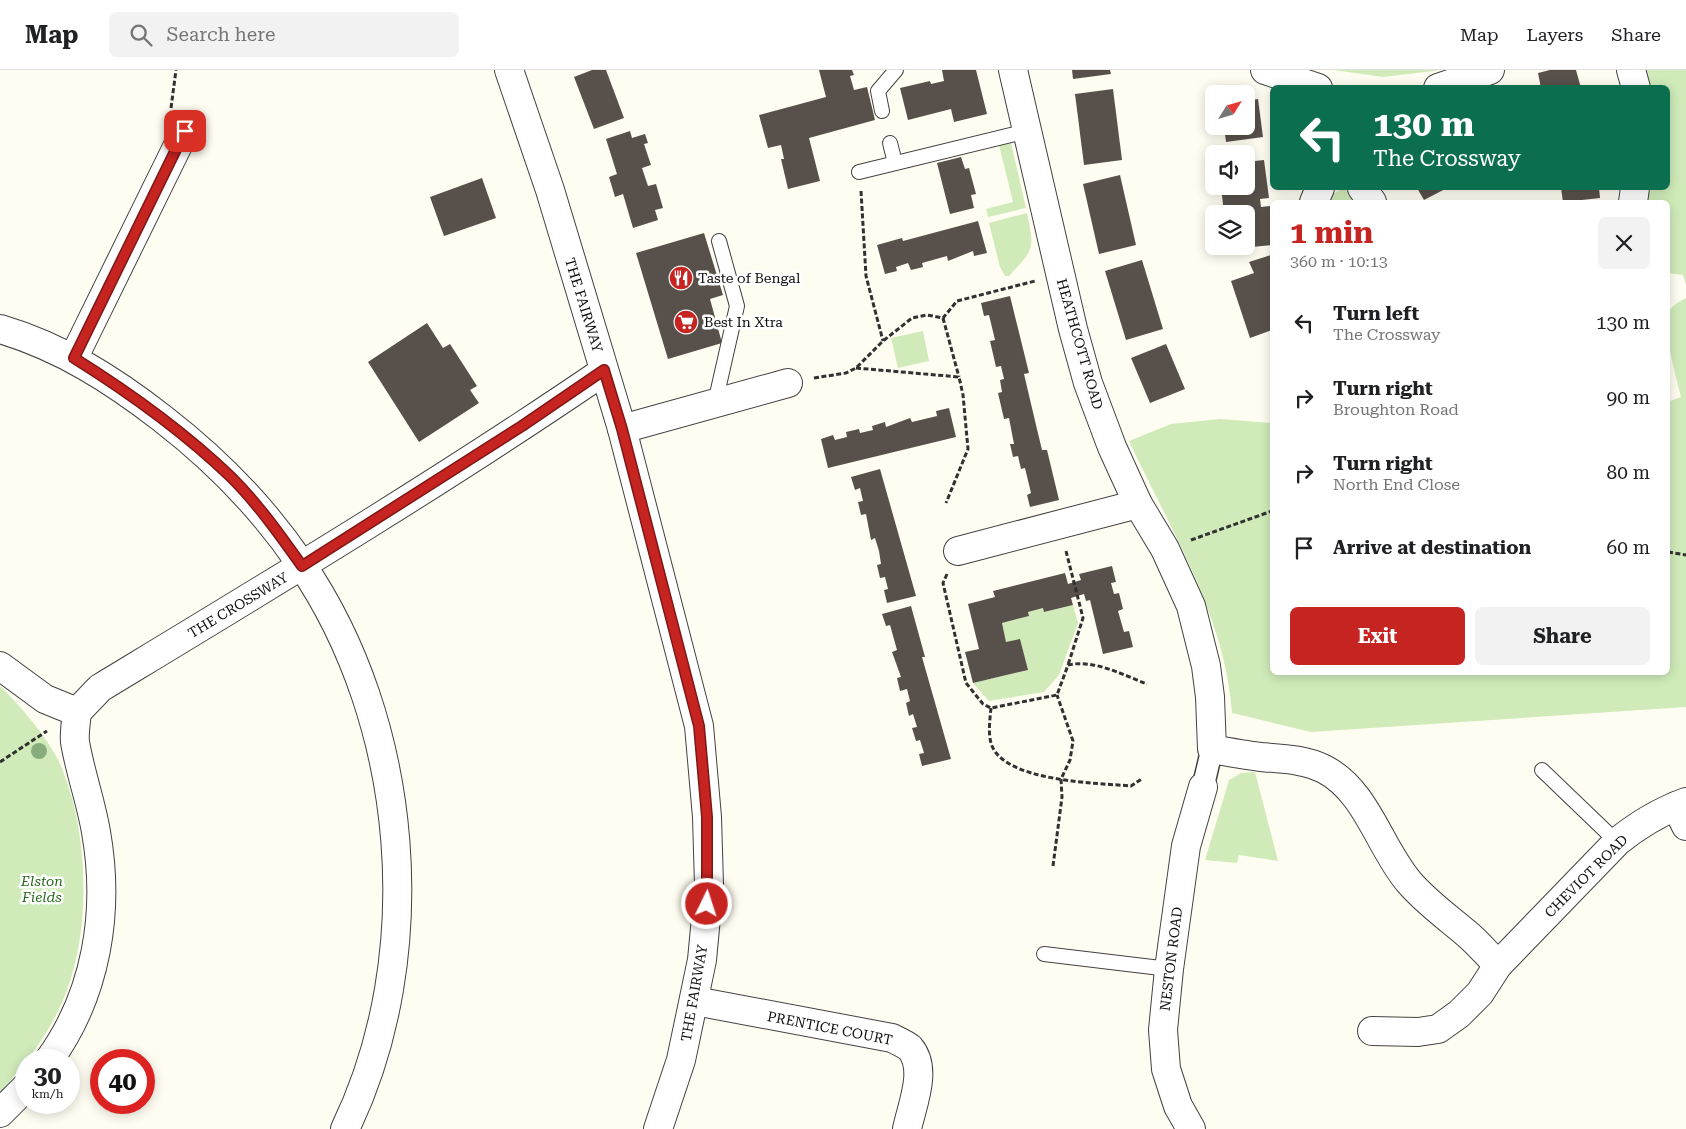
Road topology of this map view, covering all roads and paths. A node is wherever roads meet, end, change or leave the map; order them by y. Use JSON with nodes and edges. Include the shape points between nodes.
{"nodes":[{"id":1,"x":176,"y":70,"type":"edge"},
{"id":2,"x":509,"y":70,"type":"edge"},
{"id":3,"x":896,"y":70,"type":"edge"},
{"id":4,"x":1013,"y":70,"type":"edge"},
{"id":5,"x":1265,"y":70,"type":"edge"},
{"id":6,"x":1490,"y":70,"type":"edge"},
{"id":7,"x":1631,"y":70,"type":"edge"},
{"id":8,"x":1309,"y":85,"type":"edge"},
{"id":9,"x":1447,"y":85,"type":"edge"},
{"id":10,"x":1635,"y":85,"type":"edge"},
{"id":11,"x":882,"y":111,"type":"dead end"},
{"id":12,"x":185,"y":131,"type":"joint"},
{"id":13,"x":1027,"y":131,"type":"junction"},
{"id":14,"x":890,"y":143,"type":"dead end"},
{"id":15,"x":895,"y":163,"type":"junction"},
{"id":16,"x":860,"y":172,"type":"joint"},
{"id":17,"x":719,"y":241,"type":"dead end"},
{"id":18,"x":1060,"y":274,"type":"junction"},
{"id":19,"x":943,"y":318,"type":"junction"},
{"id":20,"x":0,"y":330,"type":"edge"},
{"id":21,"x":883,"y":340,"type":"junction"},
{"id":22,"x":74,"y":358,"type":"junction"},
{"id":23,"x":856,"y":368,"type":"junction"},
{"id":24,"x":604,"y":370,"type":"junction"},
{"id":25,"x":959,"y":377,"type":"junction"},
{"id":26,"x":788,"y":383,"type":"joint"},
{"id":27,"x":715,"y":403,"type":"junction"},
{"id":28,"x":622,"y":429,"type":"junction"},
{"id":29,"x":946,"y":503,"type":"dead end"},
{"id":30,"x":1138,"y":504,"type":"junction"},
{"id":31,"x":1270,"y":512,"type":"edge"},
{"id":32,"x":1059,"y":525,"type":"junction"},
{"id":33,"x":1165,"y":549,"type":"junction"},
{"id":34,"x":958,"y":551,"type":"joint"},
{"id":35,"x":1670,"y":552,"type":"edge"},
{"id":36,"x":1686,"y":555,"type":"edge"},
{"id":37,"x":302,"y":566,"type":"junction"},
{"id":38,"x":1068,"y":665,"type":"junction"},
{"id":39,"x":0,"y":666,"type":"edge"},
{"id":40,"x":1147,"y":684,"type":"dead end"},
{"id":41,"x":1057,"y":694,"type":"junction"},
{"id":42,"x":991,"y":708,"type":"junction"},
{"id":43,"x":77,"y":712,"type":"junction"},
{"id":44,"x":1212,"y":749,"type":"junction"},
{"id":45,"x":0,"y":762,"type":"edge"},
{"id":46,"x":1542,"y":770,"type":"dead end"},
{"id":47,"x":1143,"y":778,"type":"dead end"},
{"id":48,"x":1061,"y":779,"type":"junction"},
{"id":49,"x":1203,"y":787,"type":"joint"},
{"id":50,"x":1683,"y":812,"type":"edge"},
{"id":51,"x":1617,"y":842,"type":"junction"},
{"id":52,"x":1053,"y":866,"type":"dead end"},
{"id":53,"x":1044,"y":954,"type":"dead end"},
{"id":54,"x":1498,"y":965,"type":"junction"},
{"id":55,"x":1168,"y":969,"type":"junction"},
{"id":56,"x":695,"y":1001,"type":"junction"},
{"id":57,"x":1372,"y":1031,"type":"dead end"},
{"id":58,"x":57,"y":1049,"type":"edge"},
{"id":59,"x":15,"y":1098,"type":"edge"},
{"id":60,"x":0,"y":1113,"type":"edge"},
{"id":61,"x":345,"y":1129,"type":"edge"},
{"id":62,"x":658,"y":1129,"type":"edge"},
{"id":63,"x":907,"y":1129,"type":"edge"},
{"id":64,"x":1191,"y":1129,"type":"edge"}],
"edges":[{"from":1,"to":12,"type":"path","via":[[170,113]]},
{"from":2,"to":24,"type":"street","name":"THE FAIRWAY","via":[[550,190]]},
{"from":3,"to":11,"type":"lane","via":[[878,91]]},
{"from":4,"to":13,"type":"street","name":"HEATHCOTT ROAD"},
{"from":5,"to":8,"type":"street"},
{"from":6,"to":9,"type":"street"},
{"from":7,"to":10,"type":"street"},
{"from":12,"to":22,"type":"street"},
{"from":13,"to":15,"type":"lane"},
{"from":13,"to":18,"type":"street","name":"HEATHCOTT ROAD"},
{"from":14,"to":15,"type":"lane"},
{"from":15,"to":16,"type":"lane"},
{"from":16,"to":21,"type":"path","via":[[866,276]]},
{"from":17,"to":27,"type":"lane","via":[[737,306]]},
{"from":18,"to":19,"type":"path","via":[[957,301]]},
{"from":18,"to":30,"type":"street","name":"HEATHCOTT ROAD","via":[[1088,383]]},
{"from":19,"to":21,"type":"path","via":[[928,315],[912,318]]},
{"from":19,"to":25,"type":"path"},
{"from":20,"to":22,"type":"street","via":[[23,336]]},
{"from":21,"to":23,"type":"path"},
{"from":22,"to":37,"type":"street","via":[[130,393],[231,478],[269,521]]},
{"from":23,"to":25,"type":"path"},
{"from":23,"to":26,"type":"path","via":[[846,373]]},
{"from":24,"to":28,"type":"street","name":"THE FAIRWAY"},
{"from":24,"to":37,"type":"street","name":"THE CROSSWAY","via":[[514,432]]},
{"from":25,"to":29,"type":"path","via":[[964,395],[968,449]]},
{"from":26,"to":27,"type":"street"},
{"from":27,"to":28,"type":"street"},
{"from":28,"to":56,"type":"street","name":"THE FAIRWAY","via":[[699,726],[709,885]]},
{"from":30,"to":32,"type":"street"},
{"from":30,"to":33,"type":"street","name":"HEATHCOTT ROAD"},
{"from":31,"to":33,"type":"path"},
{"from":32,"to":34,"type":"street"},
{"from":32,"to":38,"type":"path","via":[[1083,618]]},
{"from":33,"to":44,"type":"street","name":"HEATHCOTT ROAD","via":[[1191,606],[1206,666]]},
{"from":34,"to":42,"type":"path","via":[[942,582],[966,682],[974,694]]},
{"from":35,"to":36,"type":"path"},
{"from":37,"to":43,"type":"street","name":"THE CROSSWAY","via":[[100,688]]},
{"from":37,"to":61,"type":"street","via":[[346,647],[379,741],[392,804],[397,864],[397,930],[387,1003],[368,1072]]},
{"from":38,"to":40,"type":"path","via":[[1078,663],[1106,669]]},
{"from":38,"to":41,"type":"path"},
{"from":39,"to":43,"type":"street","via":[[46,699]]},
{"from":41,"to":42,"type":"path"},
{"from":41,"to":48,"type":"path","via":[[1073,741],[1070,760]]},
{"from":42,"to":48,"type":"path","via":[[991,743],[995,751],[1020,770]]},
{"from":43,"to":45,"type":"path"},
{"from":43,"to":58,"type":"street","via":[[75,741],[96,832],[103,887],[101,922],[97,954],[76,1014]]},
{"from":44,"to":49,"type":"street"},
{"from":44,"to":54,"type":"street","via":[[1295,759],[1324,769],[1344,783],[1408,881]]},
{"from":46,"to":51,"type":"lane"},
{"from":47,"to":48,"type":"path","via":[[1130,786]]},
{"from":48,"to":52,"type":"path","via":[[1062,797]]},
{"from":49,"to":55,"type":"street","name":"NESTON ROAD","via":[[1186,846]]},
{"from":50,"to":51,"type":"street","name":"CHEVIOT ROAD","via":[[1638,825]]},
{"from":51,"to":54,"type":"street","name":"CHEVIOT ROAD"},
{"from":53,"to":55,"type":"lane"},
{"from":54,"to":57,"type":"street","name":"CHEVIOT ROAD","via":[[1480,992],[1459,1014],[1438,1029]]},
{"from":55,"to":64,"type":"street","name":"NESTON ROAD","via":[[1163,1030],[1166,1069],[1178,1106]]},
{"from":56,"to":62,"type":"street","name":"THE FAIRWAY","via":[[681,1060]]},
{"from":56,"to":63,"type":"street","name":"PRENTICE COURT","via":[[892,1038],[908,1047],[918,1060],[918,1077]]},
{"from":59,"to":60,"type":"street"}]}
